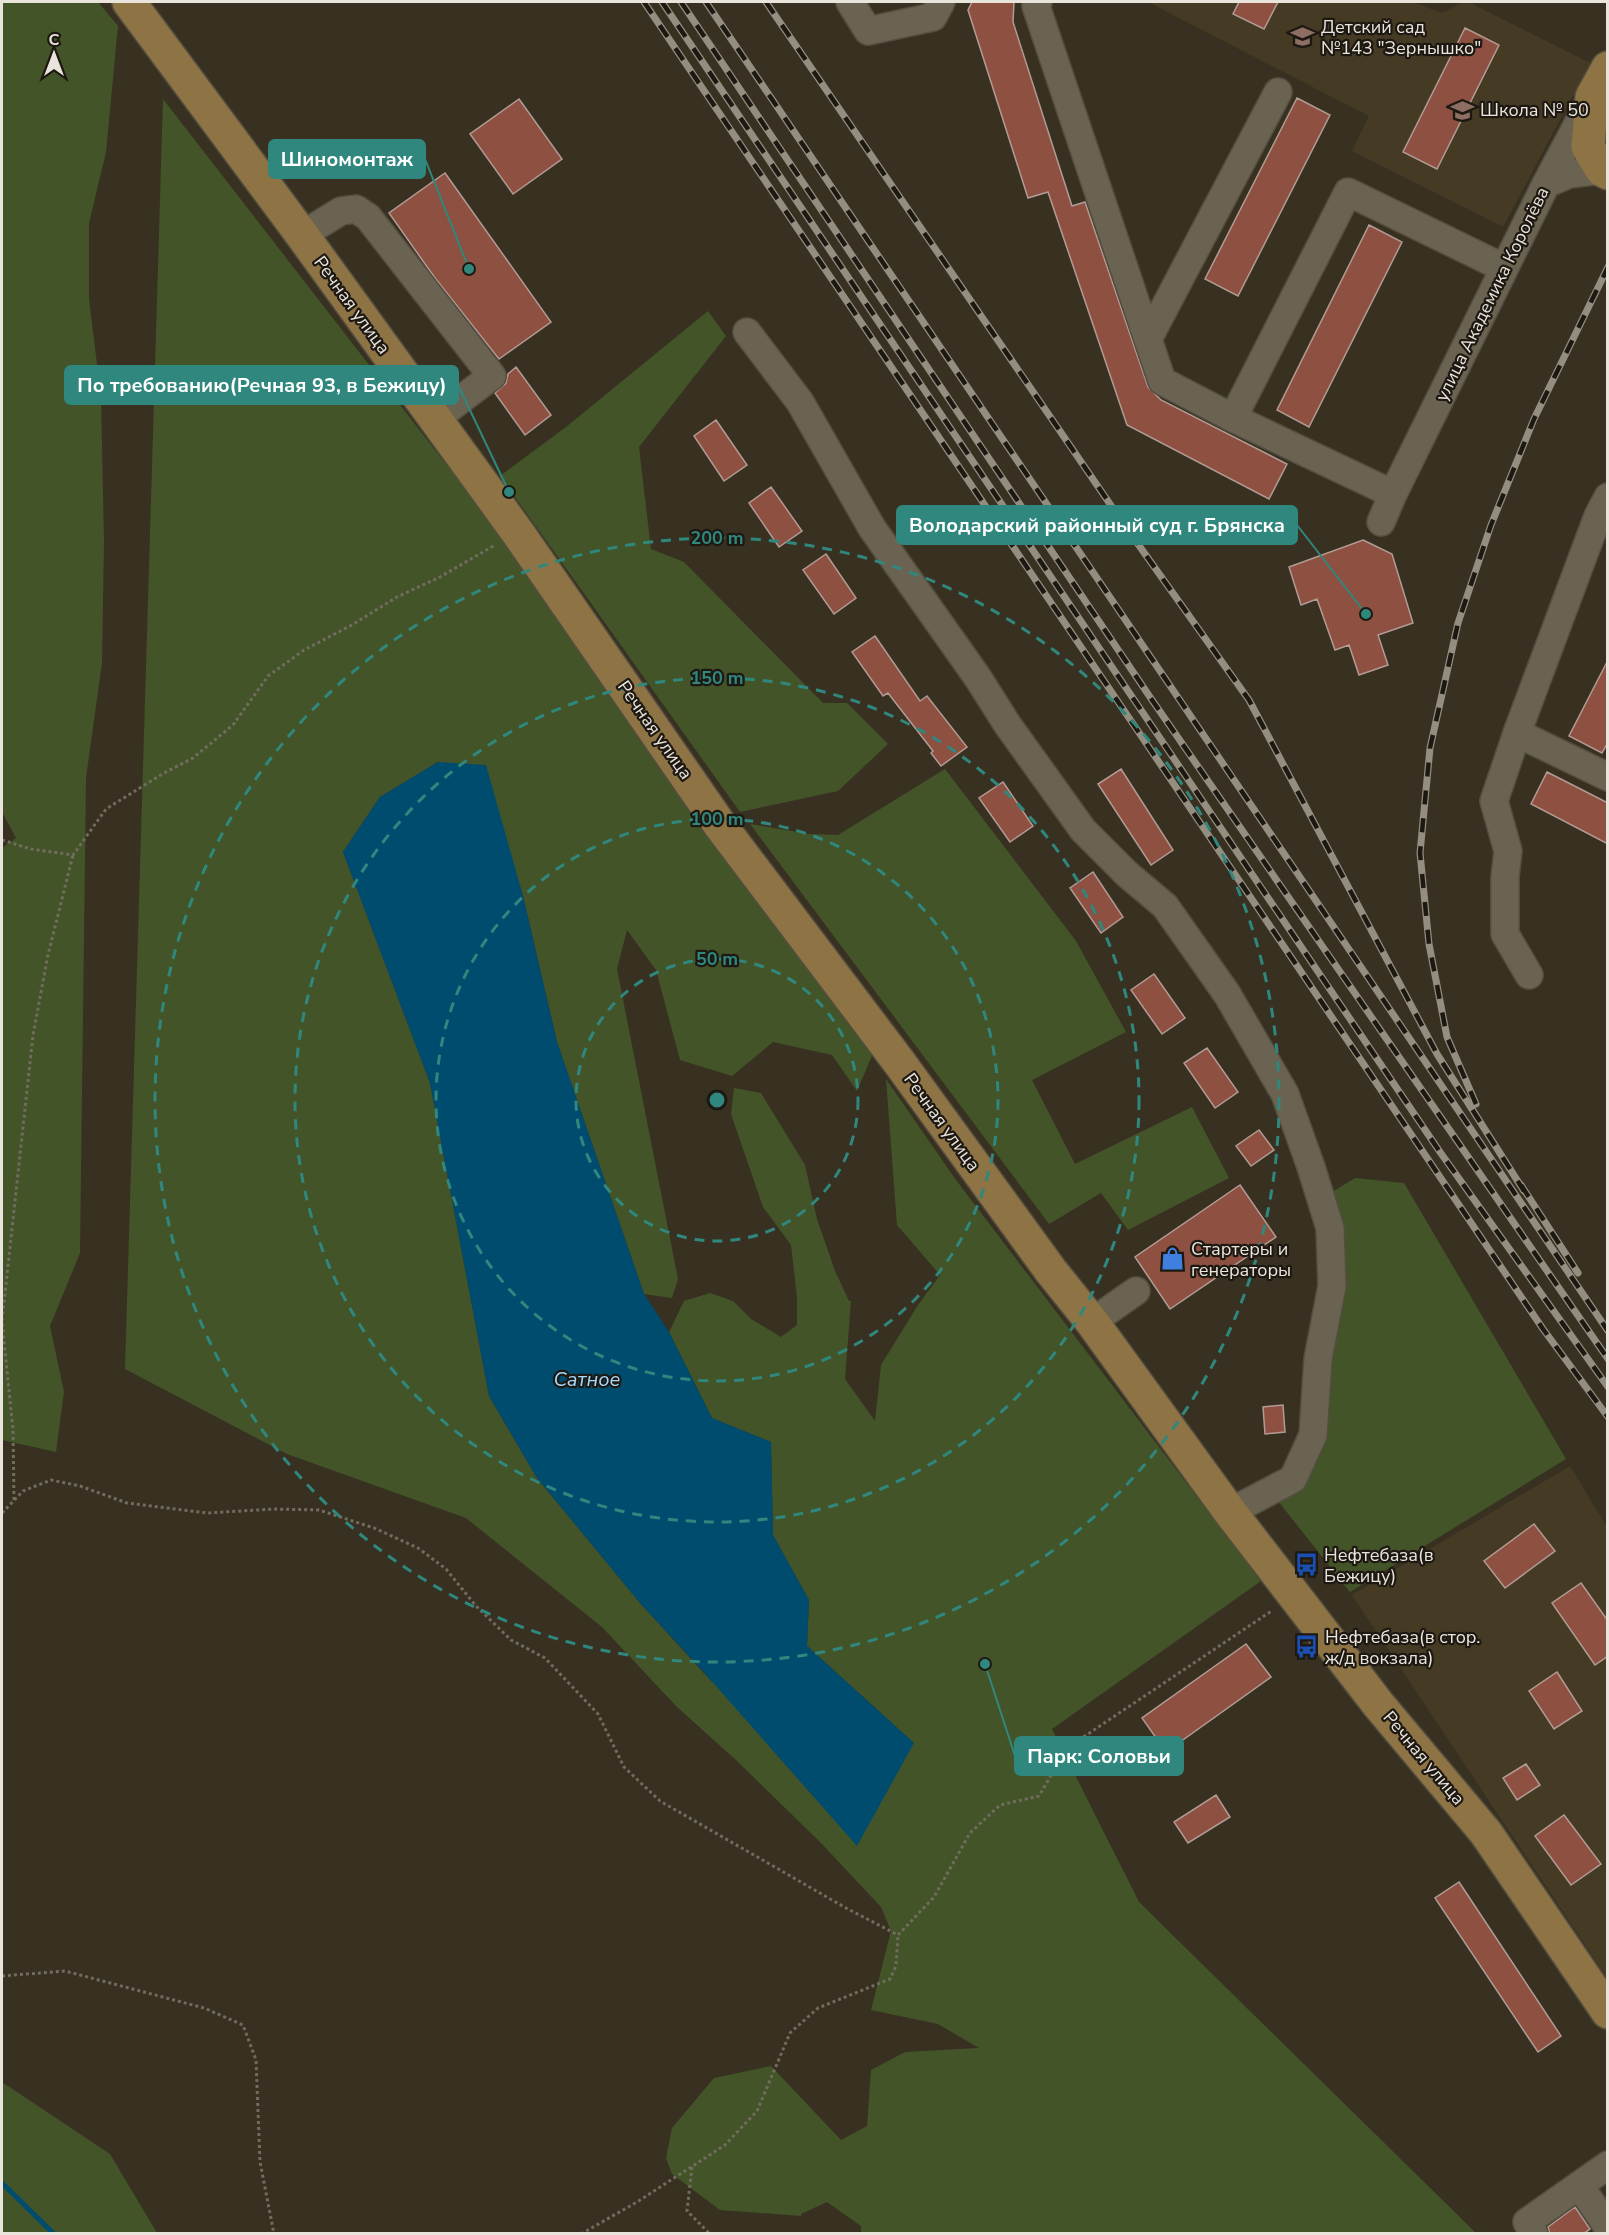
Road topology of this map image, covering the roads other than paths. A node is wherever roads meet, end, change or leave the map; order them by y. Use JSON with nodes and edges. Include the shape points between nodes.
{"nodes":[{"id":1,"x":129,"y":2,"type":"edge"},
{"id":2,"x":850,"y":2,"type":"edge"},
{"id":3,"x":941,"y":2,"type":"edge"},
{"id":4,"x":1038,"y":2,"type":"edge"},
{"id":5,"x":1608,"y":68,"type":"edge"},
{"id":6,"x":1278,"y":92,"type":"dead end"},
{"id":7,"x":1592,"y":97,"type":"junction"},
{"id":8,"x":1605,"y":172,"type":"edge"},
{"id":9,"x":1546,"y":184,"type":"junction"},
{"id":10,"x":302,"y":235,"type":"junction"},
{"id":11,"x":1504,"y":268,"type":"junction"},
{"id":12,"x":747,"y":332,"type":"dead end"},
{"id":13,"x":1148,"y":339,"type":"junction"},
{"id":14,"x":1233,"y":418,"type":"junction"},
{"id":15,"x":435,"y":419,"type":"junction"},
{"id":16,"x":1393,"y":494,"type":"junction"},
{"id":17,"x":1604,"y":511,"type":"edge"},
{"id":18,"x":1381,"y":522,"type":"dead end"},
{"id":19,"x":1517,"y":733,"type":"junction"},
{"id":20,"x":1608,"y":777,"type":"edge"},
{"id":21,"x":1529,"y":975,"type":"dead end"},
{"id":22,"x":1136,"y":1290,"type":"dead end"},
{"id":23,"x":1092,"y":1322,"type":"junction"},
{"id":24,"x":1230,"y":1512,"type":"junction"},
{"id":25,"x":1608,"y":2012,"type":"edge"},
{"id":26,"x":1608,"y":2165,"type":"edge"},
{"id":27,"x":1579,"y":2185,"type":"junction"},
{"id":28,"x":1608,"y":2227,"type":"edge"},
{"id":29,"x":1534,"y":2234,"type":"edge"}],
"edges":[{"from":1,"to":10,"type":"main road","name":"Речная улица"},
{"from":2,"to":3,"type":"street","via":[[868,31],[933,17]]},
{"from":4,"to":13,"type":"street","via":[[1036,6]]},
{"from":5,"to":7,"type":"main road","name":"улица Академика Королёва"},
{"from":6,"to":13,"type":"street"},
{"from":7,"to":8,"type":"main road","via":[[1588,147]]},
{"from":7,"to":9,"type":"street","name":"улица Академика Королёва"},
{"from":8,"to":9,"type":"street","via":[[1569,174]]},
{"from":9,"to":11,"type":"street","name":"улица Академика Королёва"},
{"from":10,"to":15,"type":"main road","name":"Речная улица"},
{"from":10,"to":15,"type":"street","via":[[341,211],[356,209],[368,217],[492,376]]},
{"from":11,"to":14,"type":"street","via":[[1348,192]]},
{"from":11,"to":16,"type":"street","name":"улица Академика Королёва"},
{"from":12,"to":24,"type":"street","via":[[800,402],[872,528],[1007,724],[1083,830],[1172,915],[1227,994],[1285,1094],[1330,1228],[1332,1286],[1318,1359],[1313,1435],[1293,1479]]},
{"from":13,"to":14,"type":"street","via":[[1162,381]]},
{"from":14,"to":16,"type":"street"},
{"from":15,"to":23,"type":"main road","name":"Речная улица","via":[[720,825]]},
{"from":16,"to":18,"type":"street","name":"улица Академика Королёва"},
{"from":17,"to":19,"type":"street"},
{"from":19,"to":20,"type":"street"},
{"from":19,"to":21,"type":"street","via":[[1494,801],[1508,851],[1504,877],[1505,934]]},
{"from":22,"to":23,"type":"street"},
{"from":23,"to":24,"type":"main road","name":"Речная улица"},
{"from":24,"to":25,"type":"main road","name":"Речная улица","via":[[1378,1704],[1486,1833]]},
{"from":26,"to":27,"type":"street"},
{"from":27,"to":28,"type":"street"},
{"from":27,"to":29,"type":"street","via":[[1527,2222]]}]}
